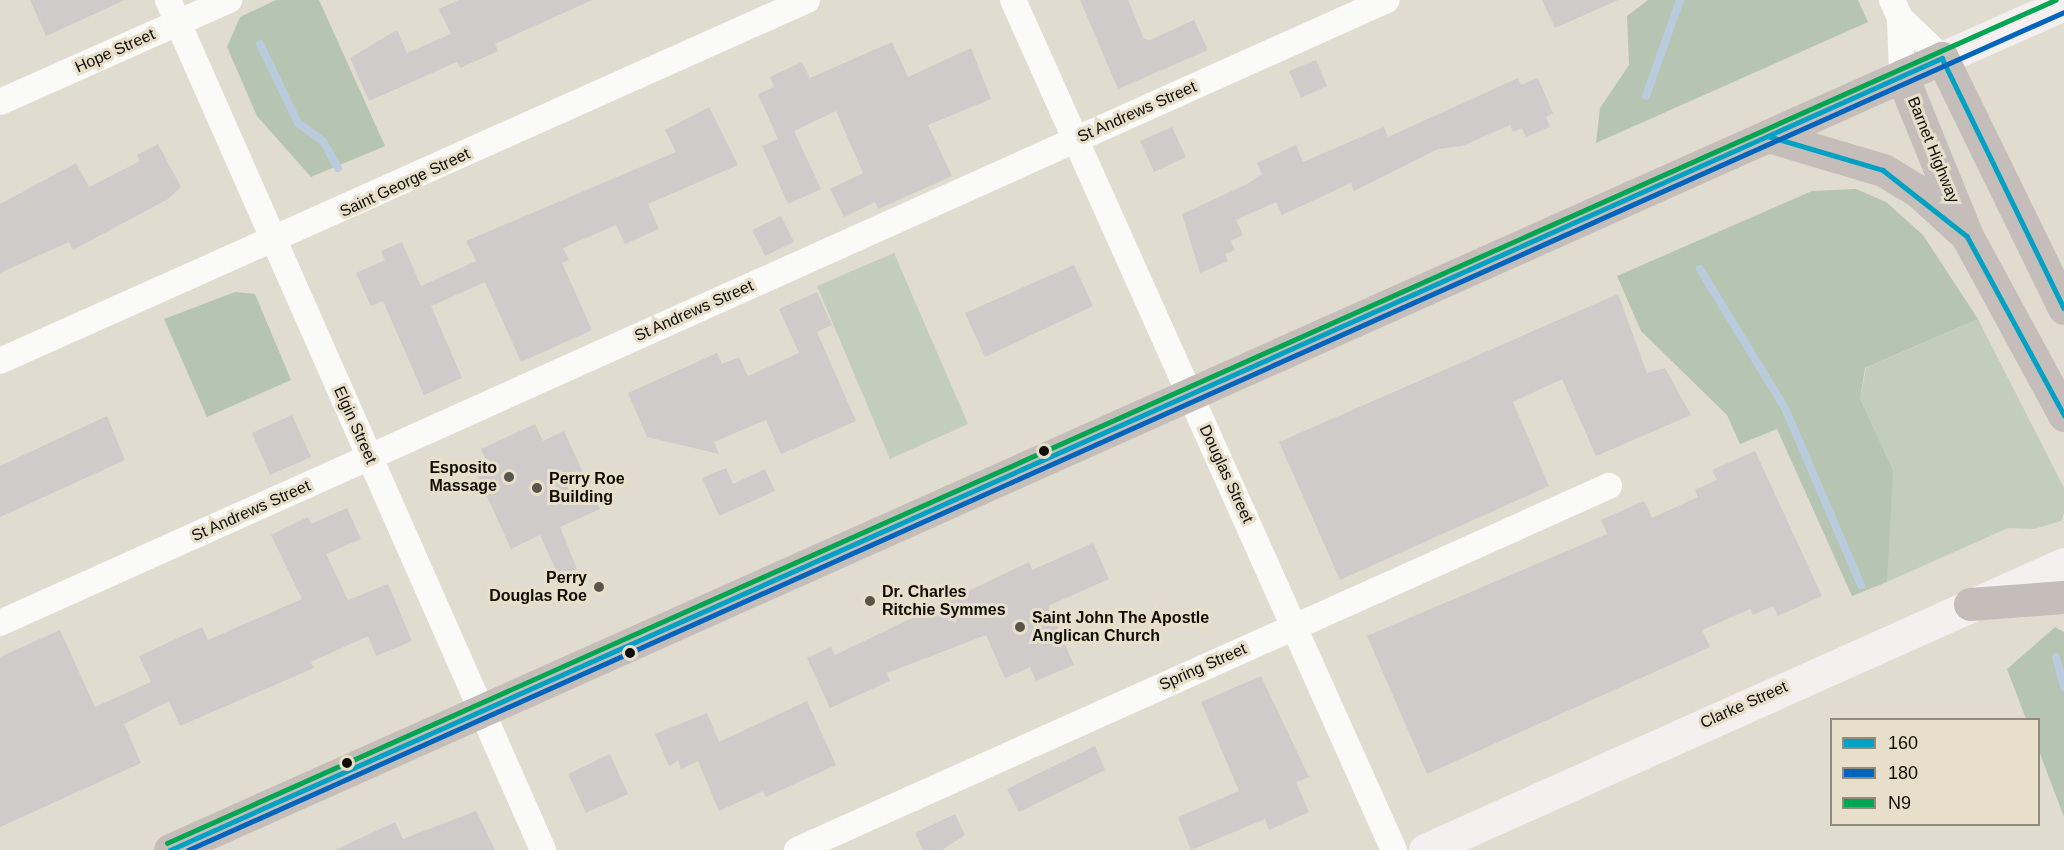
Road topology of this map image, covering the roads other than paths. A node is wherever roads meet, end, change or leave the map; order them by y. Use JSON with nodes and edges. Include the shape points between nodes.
{"nodes":[{"id":1,"x":229,"y":0,"type":"edge"},
{"id":2,"x":807,"y":0,"type":"edge"},
{"id":3,"x":1014,"y":0,"type":"edge"},
{"id":4,"x":1387,"y":0,"type":"edge"},
{"id":5,"x":2064,"y":4,"type":"edge"},
{"id":6,"x":1896,"y":9,"type":"edge"},
{"id":7,"x":174,"y":11,"type":"edge"},
{"id":8,"x":1942,"y":58,"type":"junction"},
{"id":9,"x":1902,"y":76,"type":"junction"},
{"id":10,"x":0,"y":102,"type":"edge"},
{"id":11,"x":1768,"y":136,"type":"junction"},
{"id":12,"x":1078,"y":139,"type":"junction"},
{"id":13,"x":1967,"y":236,"type":"junction"},
{"id":14,"x":275,"y":242,"type":"junction"},
{"id":15,"x":2064,"y":308,"type":"edge"},
{"id":16,"x":0,"y":362,"type":"edge"},
{"id":17,"x":1188,"y":394,"type":"junction"},
{"id":18,"x":2064,"y":415,"type":"edge"},
{"id":19,"x":369,"y":459,"type":"junction"},
{"id":20,"x":1609,"y":486,"type":"dead end"},
{"id":21,"x":2064,"y":564,"type":"edge"},
{"id":22,"x":2064,"y":597,"type":"edge"},
{"id":23,"x":1970,"y":604,"type":"junction"},
{"id":24,"x":0,"y":623,"type":"edge"},
{"id":25,"x":1293,"y":624,"type":"junction"},
{"id":26,"x":481,"y":711,"type":"junction"},
{"id":27,"x":170,"y":850,"type":"edge"},
{"id":28,"x":543,"y":850,"type":"edge"},
{"id":29,"x":797,"y":850,"type":"edge"},
{"id":30,"x":1394,"y":850,"type":"edge"},
{"id":31,"x":1425,"y":850,"type":"edge"}],
"edges":[{"from":1,"to":7,"type":"street","name":"Hope Street"},
{"from":2,"to":14,"type":"street","name":"Saint George Street"},
{"from":3,"to":12,"type":"street","name":"Douglas Street"},
{"from":4,"to":12,"type":"street","name":"St Andrews Street"},
{"from":5,"to":8,"type":"main road"},
{"from":6,"to":8,"type":"street"},
{"from":6,"to":9,"type":"street"},
{"from":7,"to":10,"type":"street","name":"Hope Street"},
{"from":7,"to":14,"type":"street","name":"Elgin Street"},
{"from":8,"to":9,"type":"main road"},
{"from":8,"to":15,"type":"main road"},
{"from":9,"to":11,"type":"main road"},
{"from":9,"to":13,"type":"main road","name":"Barnet Highway"},
{"from":11,"to":13,"type":"main road","via":[[1901,179]]},
{"from":11,"to":17,"type":"main road"},
{"from":12,"to":17,"type":"street","name":"Douglas Street"},
{"from":12,"to":19,"type":"street","name":"St Andrews Street"},
{"from":13,"to":18,"type":"main road","name":"Barnet Highway"},
{"from":14,"to":16,"type":"street","name":"Saint George Street"},
{"from":14,"to":19,"type":"street","name":"Elgin Street"},
{"from":17,"to":25,"type":"street","name":"Douglas Street"},
{"from":17,"to":26,"type":"main road"},
{"from":19,"to":24,"type":"street","name":"St Andrews Street"},
{"from":19,"to":26,"type":"street","name":"Elgin Street"},
{"from":20,"to":25,"type":"street","name":"Spring Street"},
{"from":21,"to":23,"type":"main road","name":"Clarke Street"},
{"from":22,"to":23,"type":"main road"},
{"from":23,"to":31,"type":"main road","name":"Clarke Street"},
{"from":25,"to":29,"type":"street","name":"Spring Street"},
{"from":25,"to":30,"type":"street","name":"Douglas Street"},
{"from":26,"to":27,"type":"main road"},
{"from":26,"to":28,"type":"street","name":"Elgin Street"}]}
